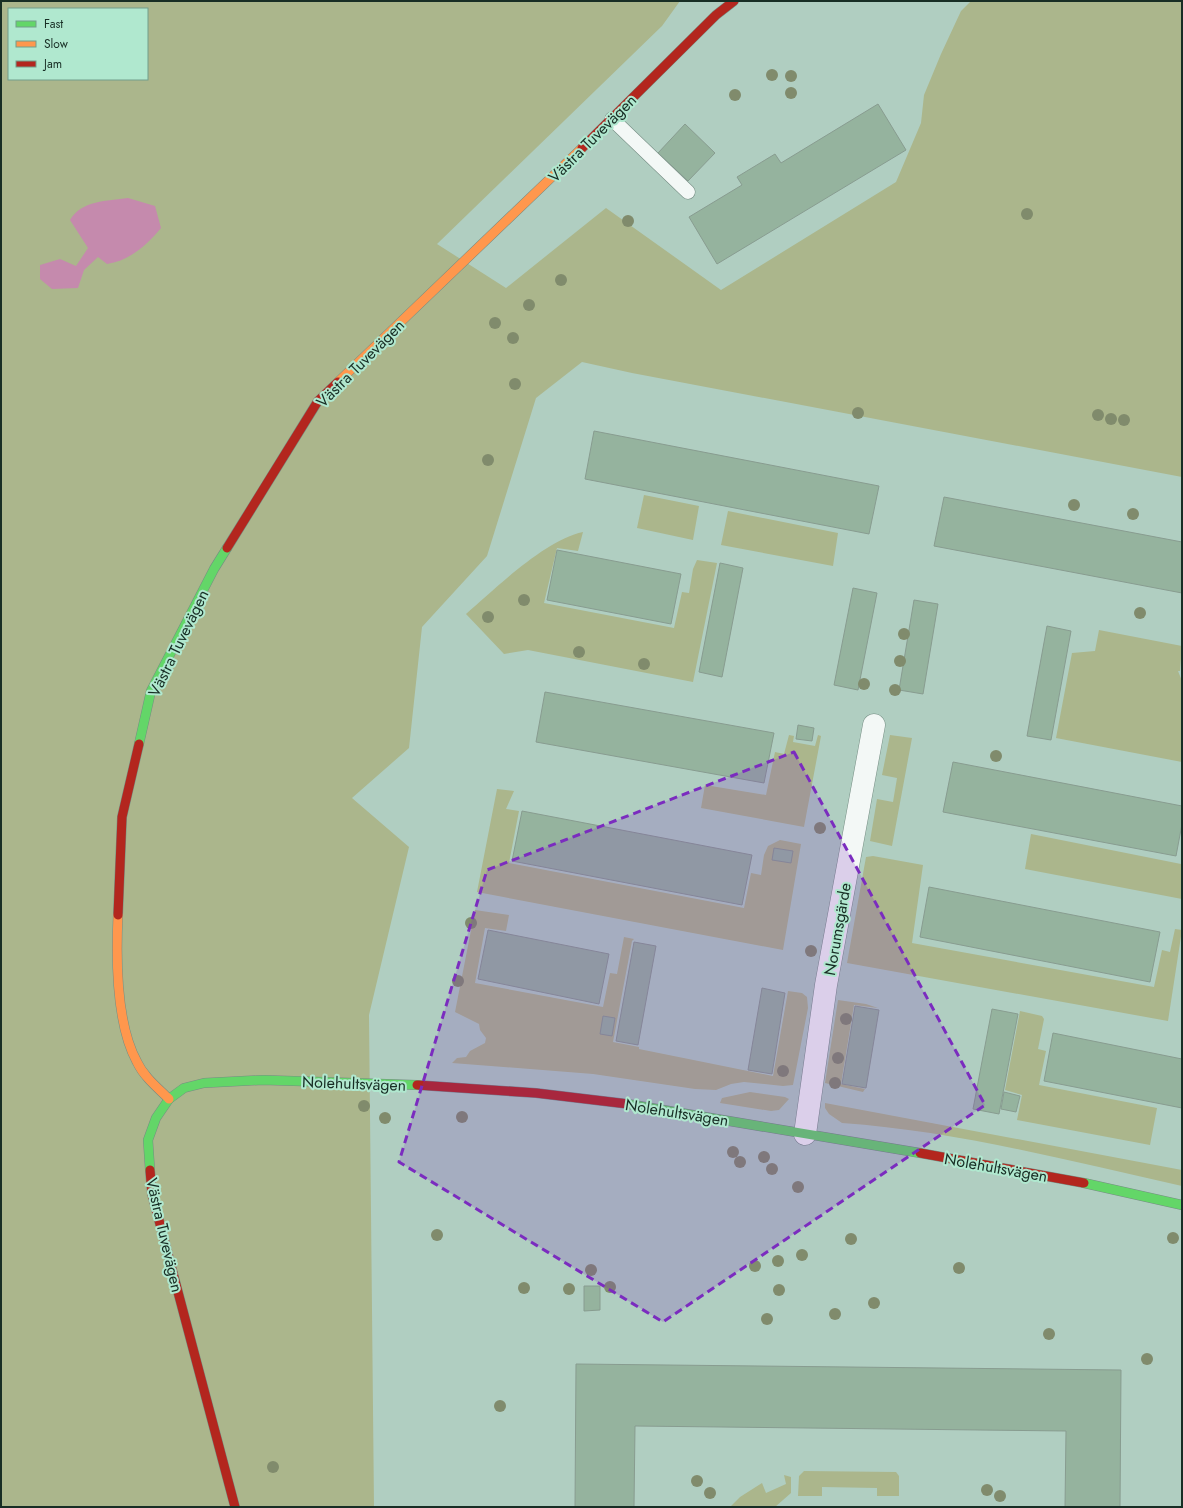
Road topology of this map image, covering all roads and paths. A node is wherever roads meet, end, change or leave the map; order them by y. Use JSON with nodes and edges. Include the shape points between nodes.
{"nodes":[{"id":1,"x":734,"y":1,"type":"edge"},
{"id":2,"x":612,"y":119,"type":"junction"},
{"id":3,"x":688,"y":192,"type":"dead end"},
{"id":4,"x":874,"y":725,"type":"dead end"},
{"id":5,"x":169,"y":1099,"type":"junction"},
{"id":6,"x":805,"y":1134,"type":"junction"},
{"id":7,"x":1182,"y":1205,"type":"edge"},
{"id":8,"x":235,"y":1507,"type":"edge"}],
"edges":[{"from":1,"to":2,"type":"street","name":"Västra Tuvevägen","via":[[716,15]]},
{"from":2,"to":3,"type":"lane"},
{"from":2,"to":5,"type":"street","name":"Västra Tuvevägen","via":[[318,401],[214,570],[151,691],[122,817],[117,933],[121,1016],[127,1040],[137,1063]]},
{"from":4,"to":6,"type":"street","name":"Norumsgärde","via":[[826,985]]},
{"from":5,"to":6,"type":"street","name":"Nolehultsvägen","via":[[184,1088],[204,1083],[255,1080],[436,1086],[536,1093],[622,1103]]},
{"from":5,"to":8,"type":"street","name":"Västra Tuvevägen","via":[[156,1118],[148,1140],[152,1194]]},
{"from":6,"to":7,"type":"street","name":"Nolehultsvägen","via":[[990,1165]]}]}
